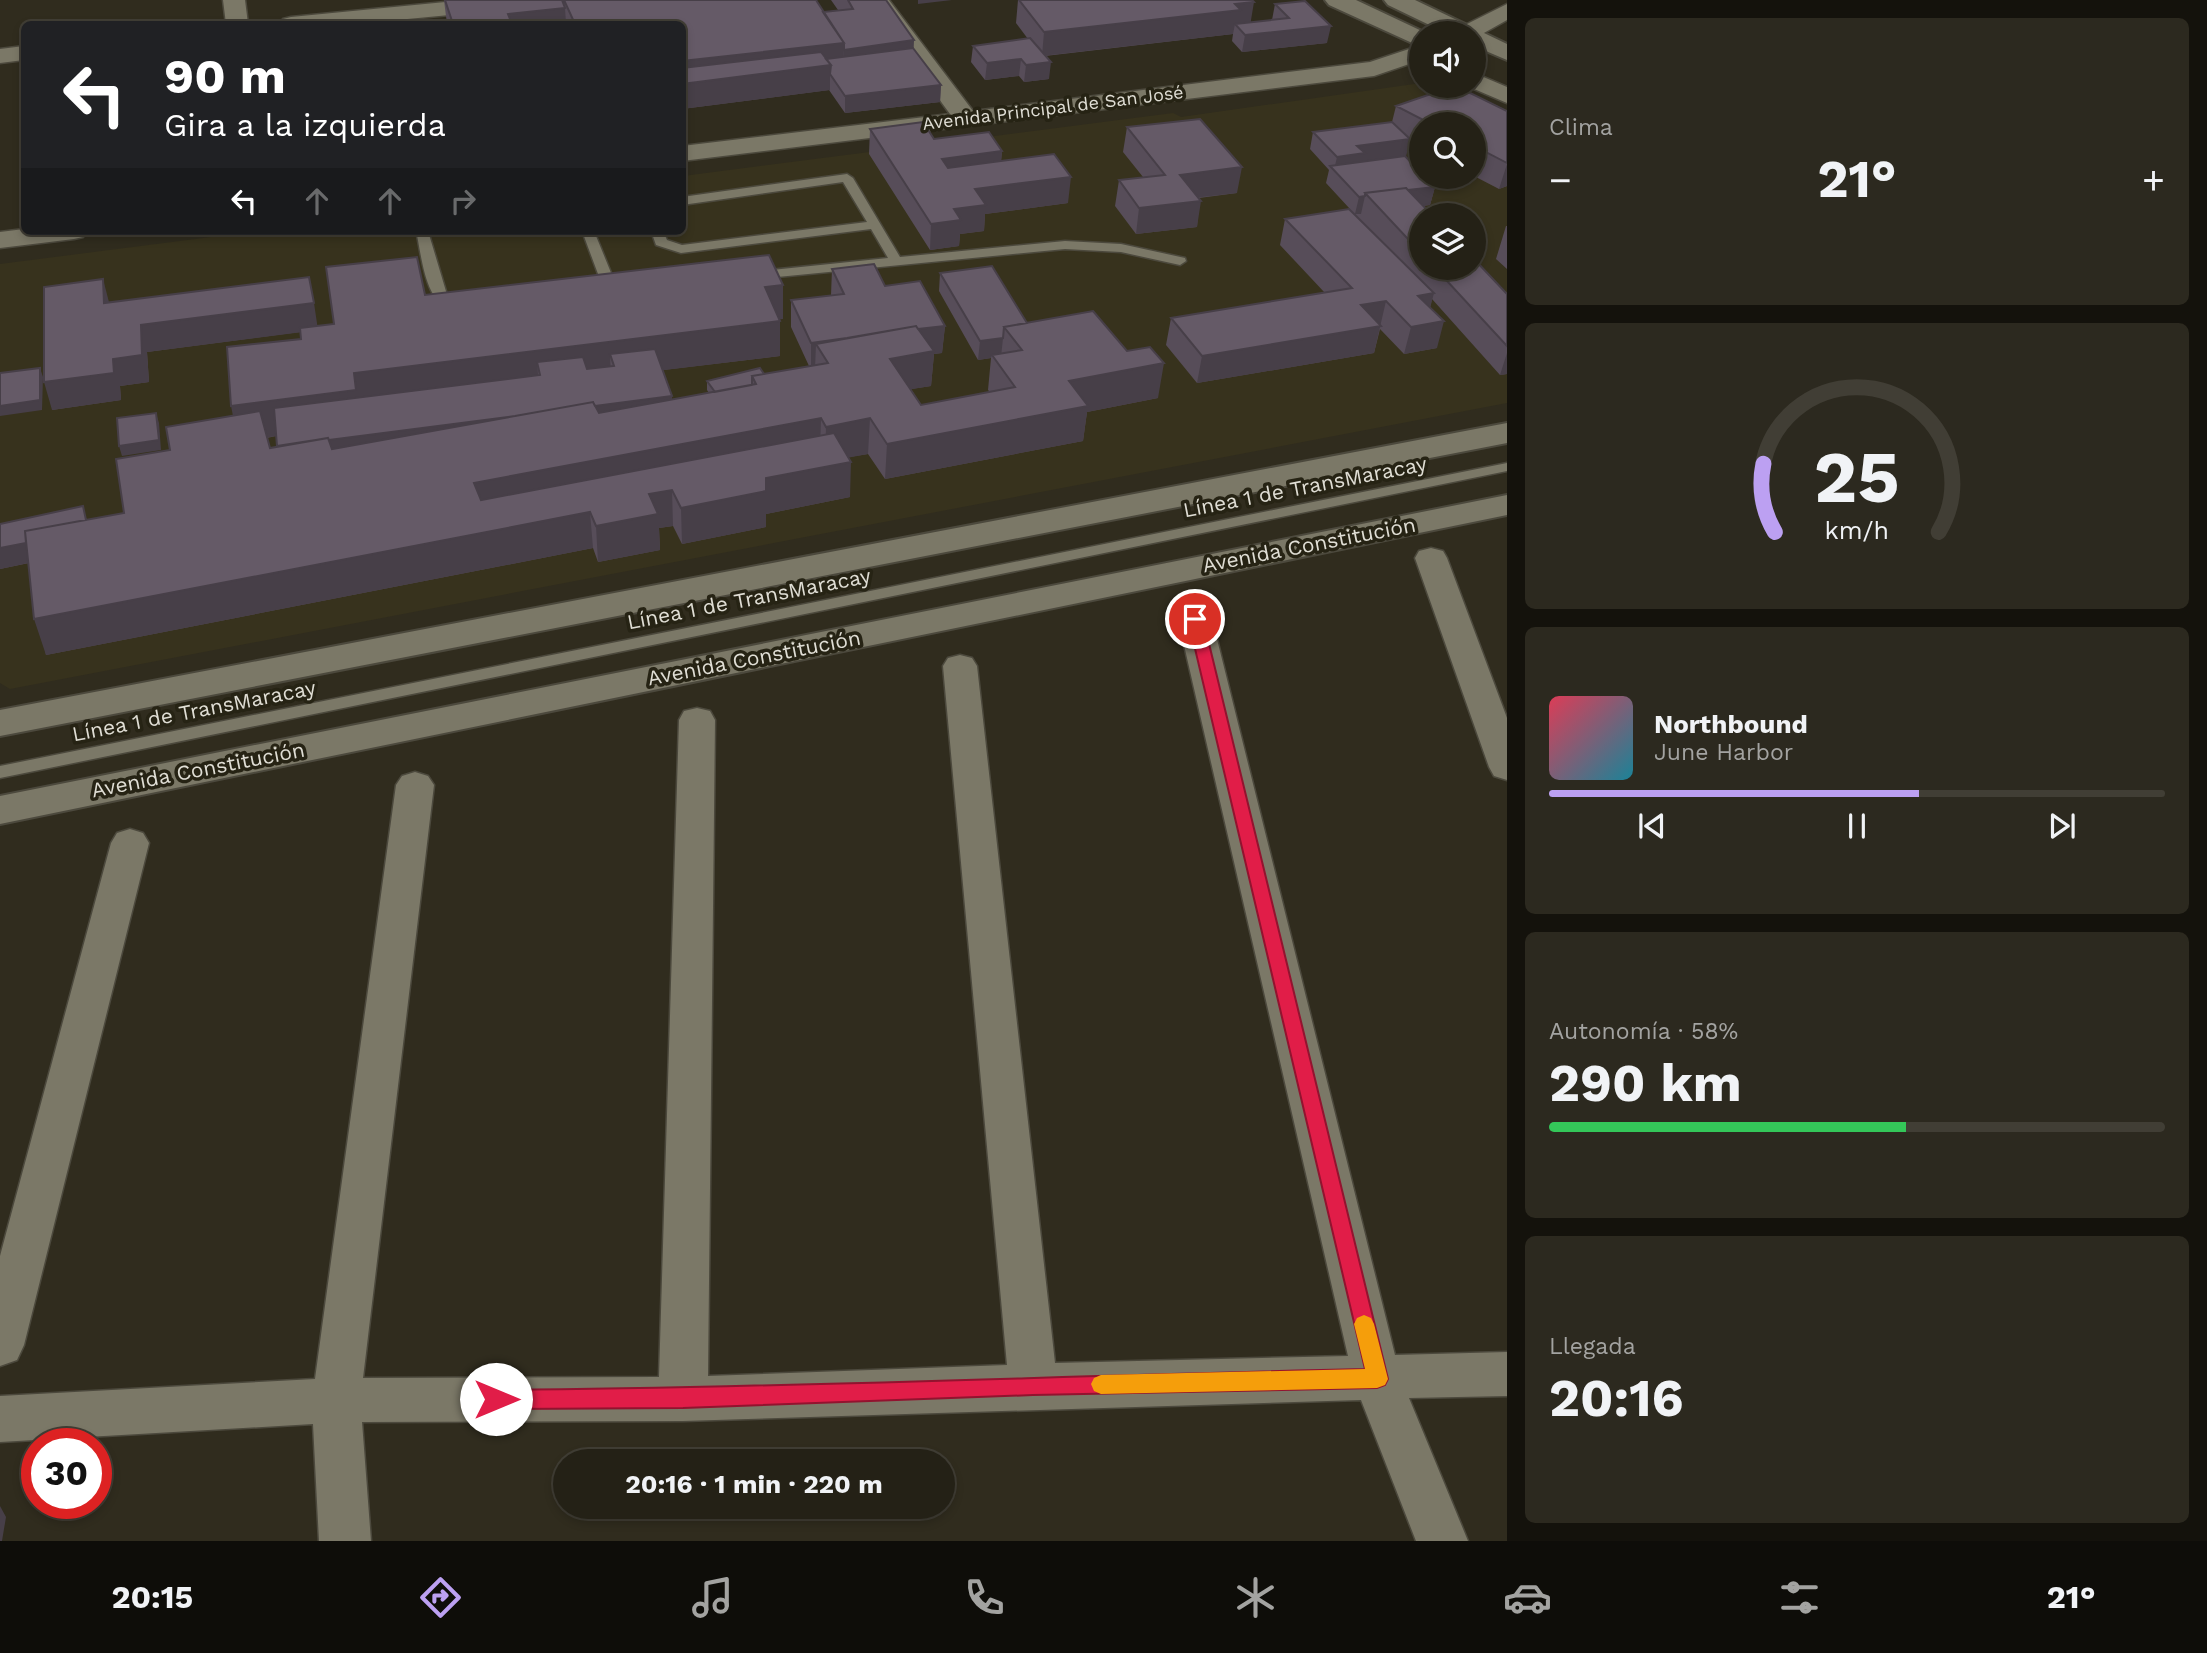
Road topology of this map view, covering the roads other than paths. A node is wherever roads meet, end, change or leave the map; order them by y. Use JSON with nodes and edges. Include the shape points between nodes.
{"nodes":[{"id":1,"x":234,"y":0,"type":"edge"},
{"id":2,"x":534,"y":0,"type":"edge"},
{"id":3,"x":878,"y":0,"type":"edge"},
{"id":4,"x":1337,"y":0,"type":"edge"},
{"id":5,"x":1396,"y":0,"type":"edge"},
{"id":6,"x":493,"y":2,"type":"edge"},
{"id":7,"x":1507,"y":11,"type":"edge"},
{"id":8,"x":237,"y":21,"type":"edge"},
{"id":9,"x":319,"y":21,"type":"edge"},
{"id":10,"x":1441,"y":21,"type":"edge"},
{"id":11,"x":1486,"y":22,"type":"edge"},
{"id":12,"x":1409,"y":34,"type":"edge"},
{"id":13,"x":1486,"y":39,"type":"edge"},
{"id":14,"x":1486,"y":42,"type":"edge"},
{"id":15,"x":1507,"y":44,"type":"edge"},
{"id":16,"x":21,"y":53,"type":"edge"},
{"id":17,"x":1507,"y":53,"type":"edge"},
{"id":18,"x":0,"y":55,"type":"edge"},
{"id":19,"x":1409,"y":56,"type":"edge"},
{"id":20,"x":1486,"y":70,"type":"edge"},
{"id":21,"x":1507,"y":80,"type":"edge"},
{"id":22,"x":1486,"y":86,"type":"edge"},
{"id":23,"x":1507,"y":96,"type":"edge"},
{"id":24,"x":965,"y":118,"type":"junction"},
{"id":25,"x":686,"y":153,"type":"edge"},
{"id":26,"x":686,"y":200,"type":"edge"},
{"id":27,"x":874,"y":225,"type":"junction"},
{"id":28,"x":41,"y":235,"type":"edge"},
{"id":29,"x":423,"y":235,"type":"edge"},
{"id":30,"x":590,"y":235,"type":"edge"},
{"id":31,"x":658,"y":235,"type":"edge"},
{"id":32,"x":0,"y":240,"type":"edge"},
{"id":33,"x":895,"y":260,"type":"junction"},
{"id":34,"x":1180,"y":261,"type":"dead end"},
{"id":35,"x":746,"y":276,"type":"edge"},
{"id":36,"x":611,"y":290,"type":"edge"},
{"id":37,"x":470,"y":305,"type":"edge"},
{"id":38,"x":1507,"y":433,"type":"edge"},
{"id":39,"x":1507,"y":467,"type":"edge"},
{"id":40,"x":1507,"y":505,"type":"edge"},
{"id":41,"x":1432,"y":558,"type":"dead end"},
{"id":42,"x":1195,"y":619,"type":"dead end"},
{"id":43,"x":960,"y":666,"type":"dead end"},
{"id":44,"x":697,"y":720,"type":"dead end"},
{"id":45,"x":0,"y":723,"type":"edge"},
{"id":46,"x":1507,"y":767,"type":"edge"},
{"id":47,"x":0,"y":772,"type":"edge"},
{"id":48,"x":415,"y":785,"type":"dead end"},
{"id":49,"x":0,"y":810,"type":"edge"},
{"id":50,"x":130,"y":843,"type":"dead end"},
{"id":51,"x":0,"y":1345,"type":"edge"},
{"id":52,"x":1507,"y":1374,"type":"edge"},
{"id":53,"x":1377,"y":1379,"type":"junction"},
{"id":54,"x":1033,"y":1386,"type":"junction"},
{"id":55,"x":683,"y":1398,"type":"junction"},
{"id":56,"x":336,"y":1400,"type":"junction"},
{"id":57,"x":0,"y":1419,"type":"edge"},
{"id":58,"x":345,"y":1541,"type":"edge"},
{"id":59,"x":1443,"y":1541,"type":"edge"}],
"edges":[{"from":1,"to":8,"type":"street"},
{"from":2,"to":6,"type":"street"},
{"from":3,"to":24,"type":"street"},
{"from":4,"to":12,"type":"street"},
{"from":5,"to":10,"type":"street"},
{"from":6,"to":9,"type":"street"},
{"from":7,"to":11,"type":"street"},
{"from":13,"to":15,"type":"street"},
{"from":14,"to":17,"type":"street"},
{"from":16,"to":18,"type":"street"},
{"from":19,"to":24,"type":"street","name":"Avenida Principal de San José","via":[[1374,69]]},
{"from":20,"to":21,"type":"street"},
{"from":22,"to":23,"type":"street"},
{"from":24,"to":25,"type":"street","name":"Avenida Principal de San José"},
{"from":26,"to":27,"type":"lane","via":[[847,178]]},
{"from":27,"to":31,"type":"lane","via":[[681,249],[661,242]]},
{"from":27,"to":33,"type":"lane"},
{"from":28,"to":32,"type":"street"},
{"from":29,"to":37,"type":"lane","via":[[443,301]]},
{"from":30,"to":36,"type":"lane"},
{"from":33,"to":34,"type":"lane","via":[[1065,245],[1121,248]]},
{"from":33,"to":35,"type":"lane"},
{"from":38,"to":45,"type":"street"},
{"from":39,"to":47,"type":"lane","name":"Línea 1 de TransMaracay"},
{"from":40,"to":49,"type":"street","name":"Avenida Constitución"},
{"from":41,"to":46,"type":"street"},
{"from":42,"to":53,"type":"street"},
{"from":43,"to":54,"type":"street"},
{"from":44,"to":55,"type":"street"},
{"from":48,"to":56,"type":"street"},
{"from":50,"to":51,"type":"street"},
{"from":52,"to":53,"type":"street"},
{"from":53,"to":54,"type":"street"},
{"from":53,"to":59,"type":"street"},
{"from":54,"to":55,"type":"street"},
{"from":55,"to":56,"type":"street"},
{"from":56,"to":57,"type":"street"},
{"from":56,"to":58,"type":"street"}]}
